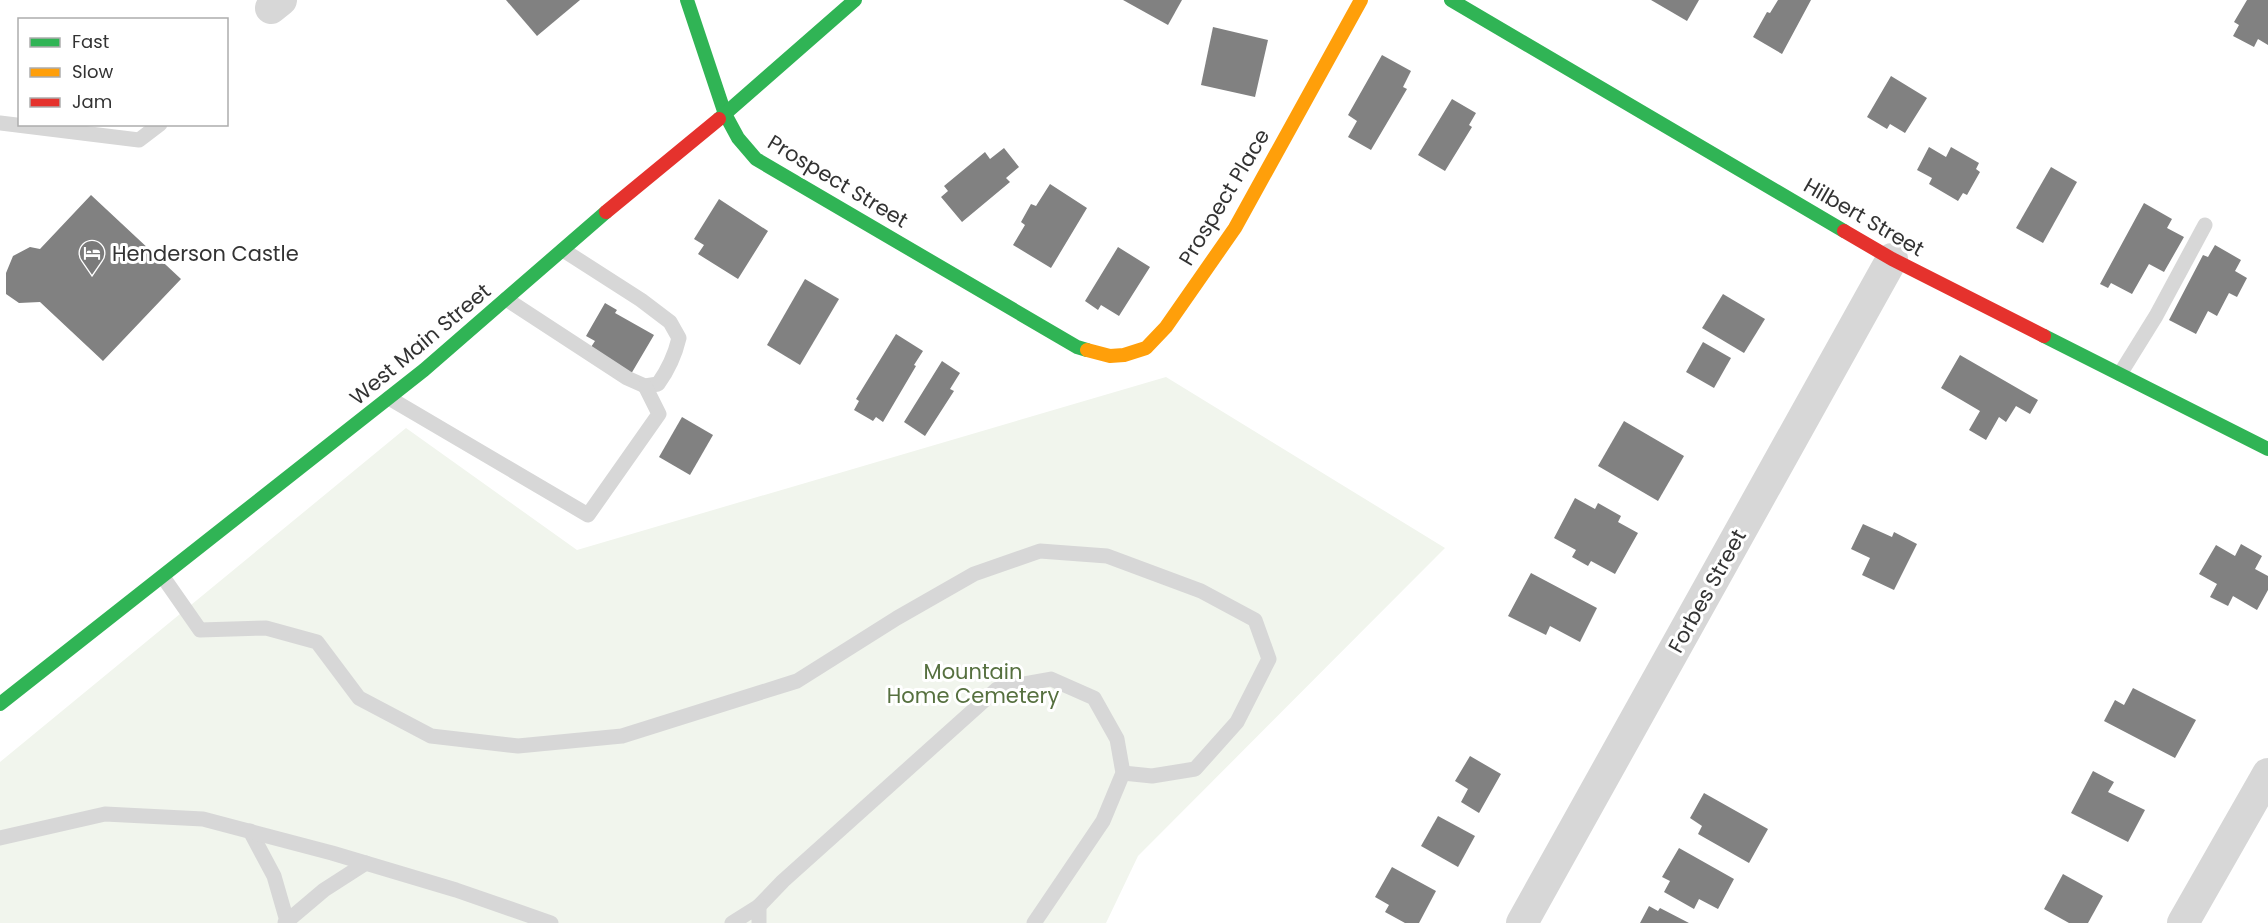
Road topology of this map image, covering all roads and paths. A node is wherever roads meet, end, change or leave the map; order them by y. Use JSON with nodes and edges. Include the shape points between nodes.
{"nodes":[{"id":1,"x":687,"y":0,"type":"edge"},
{"id":2,"x":855,"y":0,"type":"edge"},
{"id":3,"x":1361,"y":0,"type":"edge"},
{"id":4,"x":1451,"y":0,"type":"edge"},
{"id":5,"x":725,"y":114,"type":"junction"},
{"id":6,"x":0,"y":123,"type":"edge"},
{"id":7,"x":18,"y":125,"type":"edge"},
{"id":8,"x":25,"y":126,"type":"edge"},
{"id":9,"x":157,"y":126,"type":"edge"},
{"id":10,"x":2205,"y":225,"type":"dead end"},
{"id":11,"x":563,"y":250,"type":"junction"},
{"id":12,"x":1892,"y":259,"type":"junction"},
{"id":13,"x":506,"y":299,"type":"junction"},
{"id":14,"x":1048,"y":330,"type":"joint"},
{"id":15,"x":2120,"y":374,"type":"junction"},
{"id":16,"x":645,"y":386,"type":"junction"},
{"id":17,"x":388,"y":398,"type":"junction"},
{"id":18,"x":2268,"y":448,"type":"edge"},
{"id":19,"x":163,"y":577,"type":"junction"},
{"id":20,"x":0,"y":704,"type":"edge"},
{"id":21,"x":1123,"y":773,"type":"junction"},
{"id":22,"x":2268,"y":774,"type":"edge"},
{"id":23,"x":250,"y":831,"type":"junction"},
{"id":24,"x":0,"y":838,"type":"edge"},
{"id":25,"x":366,"y":863,"type":"junction"},
{"id":26,"x":759,"y":906,"type":"junction"},
{"id":27,"x":286,"y":922,"type":"edge"},
{"id":28,"x":551,"y":923,"type":"edge"},
{"id":29,"x":732,"y":923,"type":"edge"},
{"id":30,"x":759,"y":923,"type":"edge"},
{"id":31,"x":1034,"y":923,"type":"edge"},
{"id":32,"x":1522,"y":923,"type":"edge"},
{"id":33,"x":2183,"y":923,"type":"edge"}],
"edges":[{"from":1,"to":5,"type":"street","name":"Prospect Street"},
{"from":2,"to":5,"type":"street","name":"West Main Street"},
{"from":3,"to":14,"type":"street","name":"Prospect Place","via":[[1235,228],[1153,341],[1146,348],[1110,356],[1077,347]]},
{"from":4,"to":12,"type":"street","name":"Hilbert Street"},
{"from":5,"to":11,"type":"street","name":"West Main Street"},
{"from":5,"to":14,"type":"street","name":"Prospect Street","via":[[756,159]]},
{"from":6,"to":7,"type":"lane"},
{"from":8,"to":9,"type":"lane","via":[[139,140]]},
{"from":10,"to":15,"type":"lane"},
{"from":11,"to":13,"type":"street","name":"West Main Street"},
{"from":11,"to":16,"type":"lane","via":[[670,322],[679,338],[675,353],[658,384]]},
{"from":12,"to":15,"type":"street","name":"Hilbert Street"},
{"from":12,"to":32,"type":"street","name":"Forbes Street"},
{"from":13,"to":16,"type":"lane"},
{"from":13,"to":17,"type":"street","name":"West Main Street"},
{"from":15,"to":18,"type":"street","name":"Hilbert Street"},
{"from":16,"to":17,"type":"lane","via":[[659,414],[588,515]]},
{"from":17,"to":19,"type":"street","name":"West Main Street"},
{"from":19,"to":20,"type":"street","name":"West Main Street"},
{"from":19,"to":21,"type":"lane","via":[[200,630],[266,628],[317,642],[359,698],[431,736],[518,746],[622,736],[797,681],[974,574],[1040,551],[1107,556],[1201,591],[1255,620],[1269,659],[1236,722],[1195,769],[1152,776]]},
{"from":21,"to":26,"type":"lane","via":[[1117,739],[1094,698],[1051,679],[997,689]]},
{"from":21,"to":31,"type":"lane","via":[[1103,820]]},
{"from":22,"to":33,"type":"street"},
{"from":23,"to":24,"type":"lane","via":[[203,819],[105,814]]},
{"from":23,"to":25,"type":"lane"},
{"from":23,"to":27,"type":"lane","via":[[274,876]]},
{"from":25,"to":27,"type":"lane","via":[[324,890]]},
{"from":25,"to":28,"type":"lane"},
{"from":26,"to":29,"type":"lane"},
{"from":26,"to":30,"type":"lane"}]}
